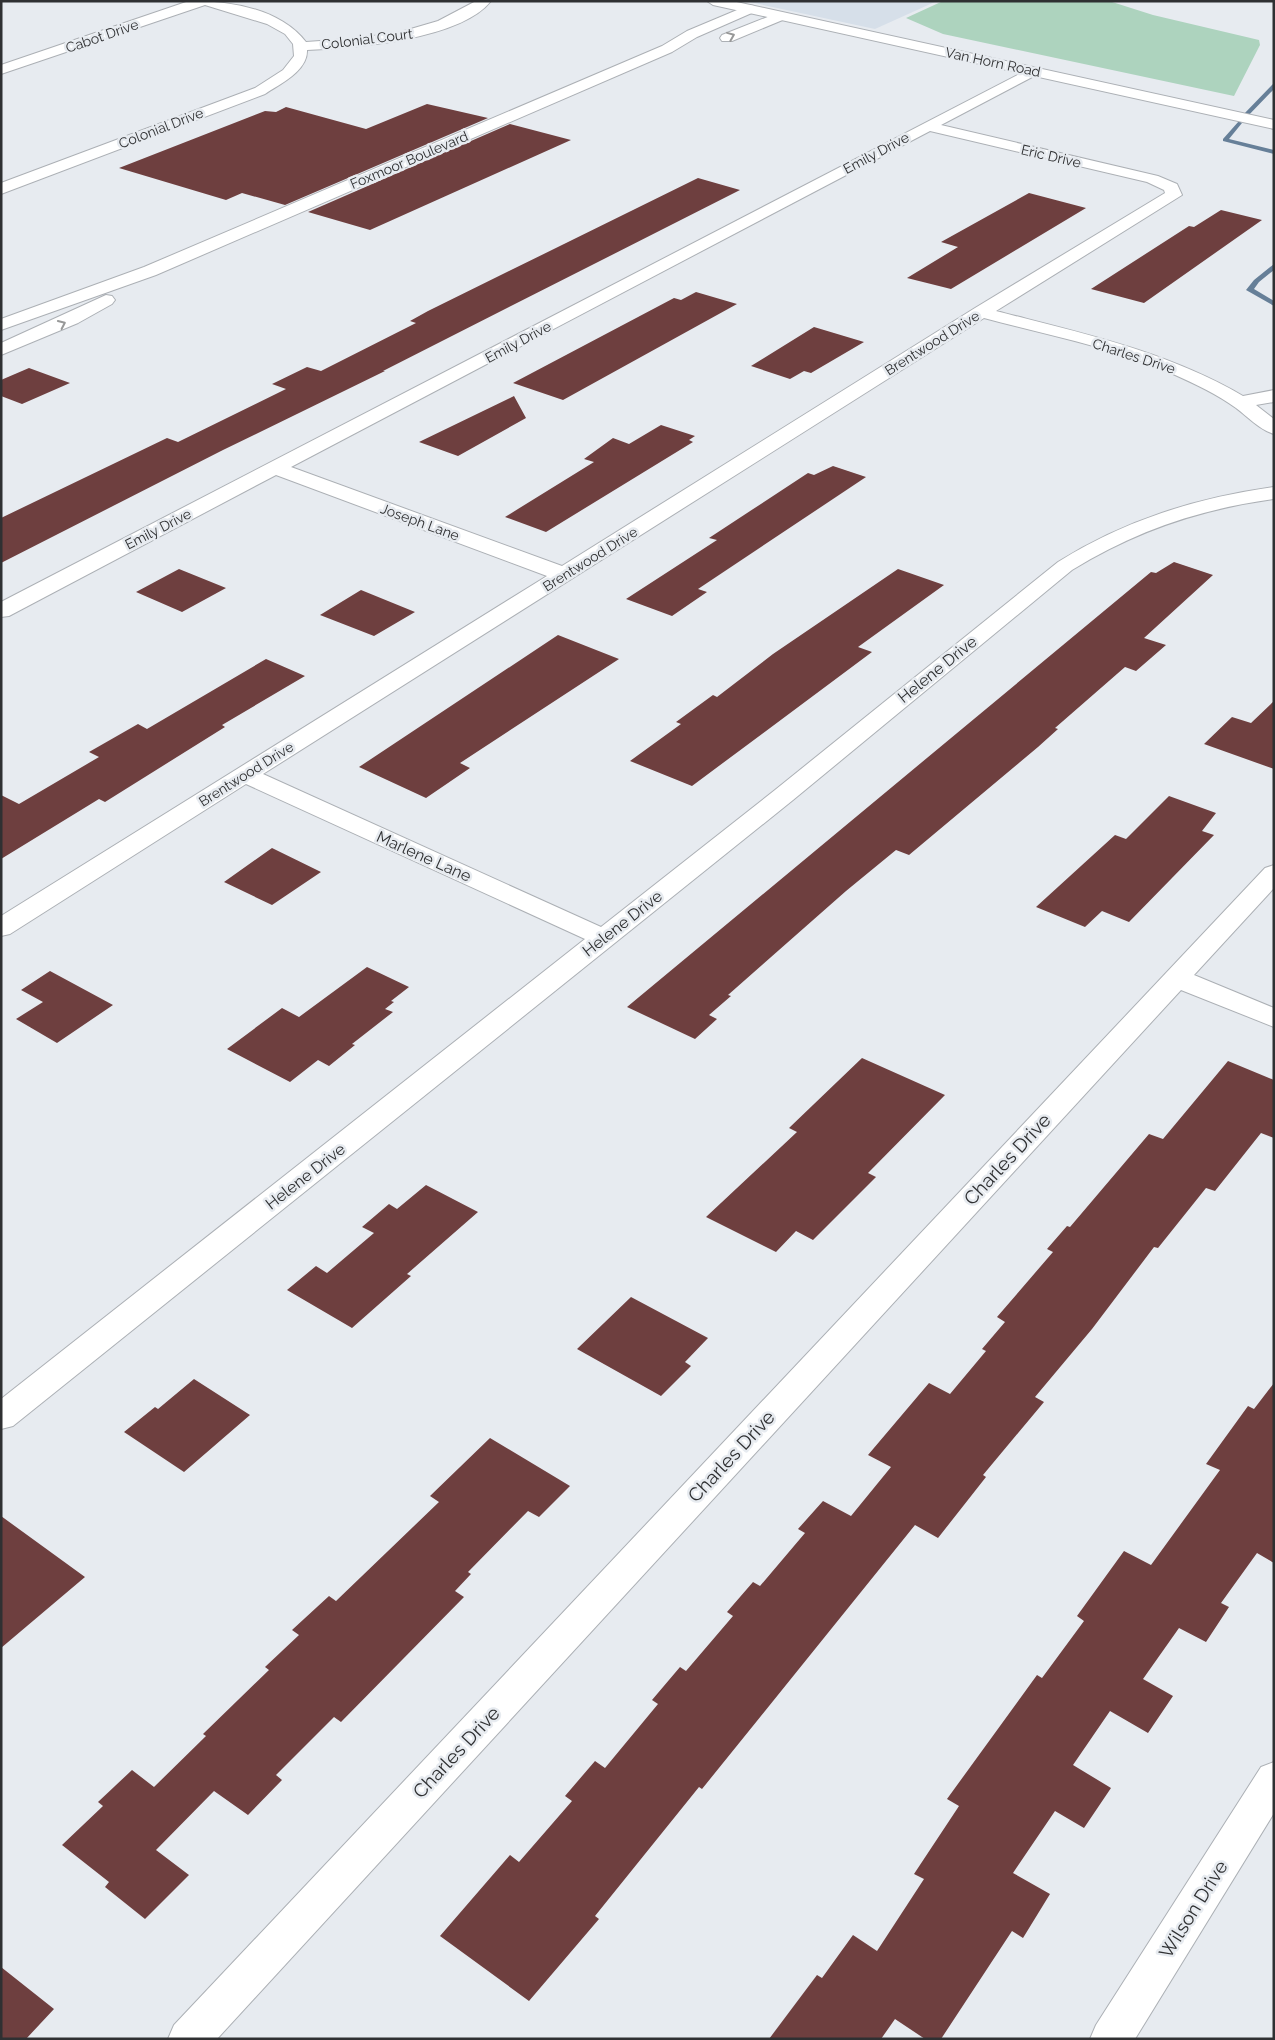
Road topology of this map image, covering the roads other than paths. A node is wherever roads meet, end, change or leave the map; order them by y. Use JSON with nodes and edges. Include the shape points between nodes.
{"nodes":[{"id":1,"x":205,"y":1,"type":"edge"},
{"id":2,"x":485,"y":1,"type":"edge"},
{"id":3,"x":713,"y":1,"type":"edge"},
{"id":4,"x":749,"y":9,"type":"junction"},
{"id":5,"x":780,"y":16,"type":"junction"},
{"id":6,"x":301,"y":46,"type":"junction"},
{"id":7,"x":667,"y":49,"type":"junction"},
{"id":8,"x":1,"y":70,"type":"edge"},
{"id":9,"x":1033,"y":71,"type":"junction"},
{"id":10,"x":1274,"y":125,"type":"edge"},
{"id":11,"x":926,"y":126,"type":"junction"},
{"id":12,"x":1,"y":189,"type":"edge"},
{"id":13,"x":1173,"y":190,"type":"joint"},
{"id":14,"x":150,"y":271,"type":"junction"},
{"id":15,"x":981,"y":312,"type":"junction"},
{"id":16,"x":1,"y":324,"type":"edge"},
{"id":17,"x":1,"y":330,"type":"edge"},
{"id":18,"x":27,"y":340,"type":"junction"},
{"id":19,"x":1,"y":350,"type":"edge"},
{"id":20,"x":1274,"y":396,"type":"edge"},
{"id":21,"x":1243,"y":402,"type":"junction"},
{"id":22,"x":1274,"y":428,"type":"edge"},
{"id":23,"x":276,"y":468,"type":"junction"},
{"id":24,"x":1274,"y":493,"type":"edge"},
{"id":25,"x":565,"y":575,"type":"junction"},
{"id":26,"x":1,"y":611,"type":"edge"},
{"id":27,"x":244,"y":775,"type":"junction"},
{"id":28,"x":1274,"y":873,"type":"edge"},
{"id":29,"x":1,"y":928,"type":"edge"},
{"id":30,"x":604,"y":938,"type":"junction"},
{"id":31,"x":1176,"y":978,"type":"junction"},
{"id":32,"x":1274,"y":1018,"type":"edge"},
{"id":33,"x":1,"y":1417,"type":"edge"},
{"id":34,"x":1274,"y":1779,"type":"edge"},
{"id":35,"x":189,"y":2039,"type":"edge"},
{"id":36,"x":1111,"y":2039,"type":"edge"}],
"edges":[{"from":1,"to":6,"type":"street","via":[[274,21],[292,33]]},
{"from":1,"to":8,"type":"street","name":"Cabot Drive"},
{"from":2,"to":6,"type":"street","name":"Colonial Court","via":[[470,12],[418,33],[374,41]]},
{"from":3,"to":4,"type":"street","name":"Van Horn Road"},
{"from":4,"to":5,"type":"street","name":"Van Horn Road"},
{"from":4,"to":7,"type":"street","name":"Foxmoor Boulevard","via":[[692,34]]},
{"from":7,"to":5,"type":"street","name":"Foxmoor Boulevard","one_way":true,"via":[[719,41]]},
{"from":5,"to":9,"type":"street","name":"Van Horn Road"},
{"from":6,"to":12,"type":"street","name":"Colonial Drive","via":[[301,56],[294,69],[260,91]]},
{"from":7,"to":14,"type":"street","name":"Foxmoor Boulevard"},
{"from":9,"to":10,"type":"street","name":"Van Horn Road"},
{"from":9,"to":11,"type":"street","name":"Emily Drive"},
{"from":11,"to":13,"type":"street","name":"Eric Drive","via":[[1152,178]]},
{"from":11,"to":23,"type":"street","name":"Emily Drive"},
{"from":13,"to":15,"type":"street","name":"Brentwood Drive","via":[[1174,195],[1170,199],[1140,214]]},
{"from":14,"to":16,"type":"street","name":"Foxmoor Boulevard"},
{"from":18,"to":14,"type":"street","name":"Foxmoor Boulevard","one_way":true,"via":[[113,296]]},
{"from":15,"to":21,"type":"street","name":"Charles Drive","via":[[1154,361],[1202,380]]},
{"from":15,"to":25,"type":"street","name":"Brentwood Drive"},
{"from":17,"to":18,"type":"street"},
{"from":18,"to":19,"type":"street","name":"Foxmoor Boulevard"},
{"from":20,"to":21,"type":"street"},
{"from":21,"to":22,"type":"street","name":"Charles Drive"},
{"from":23,"to":25,"type":"street","name":"Joseph Lane"},
{"from":23,"to":26,"type":"street","name":"Emily Drive"},
{"from":24,"to":30,"type":"street","name":"Helene Drive","via":[[1224,500],[1166,516],[1142,524],[1081,556]]},
{"from":25,"to":27,"type":"street","name":"Brentwood Drive"},
{"from":27,"to":29,"type":"street","name":"Brentwood Drive"},
{"from":27,"to":30,"type":"street","name":"Marlene Lane"},
{"from":28,"to":31,"type":"street","name":"Charles Drive"},
{"from":30,"to":33,"type":"street","name":"Helene Drive"},
{"from":31,"to":32,"type":"street"},
{"from":31,"to":35,"type":"street","name":"Charles Drive"},
{"from":34,"to":36,"type":"street","name":"Wilson Drive"}]}
